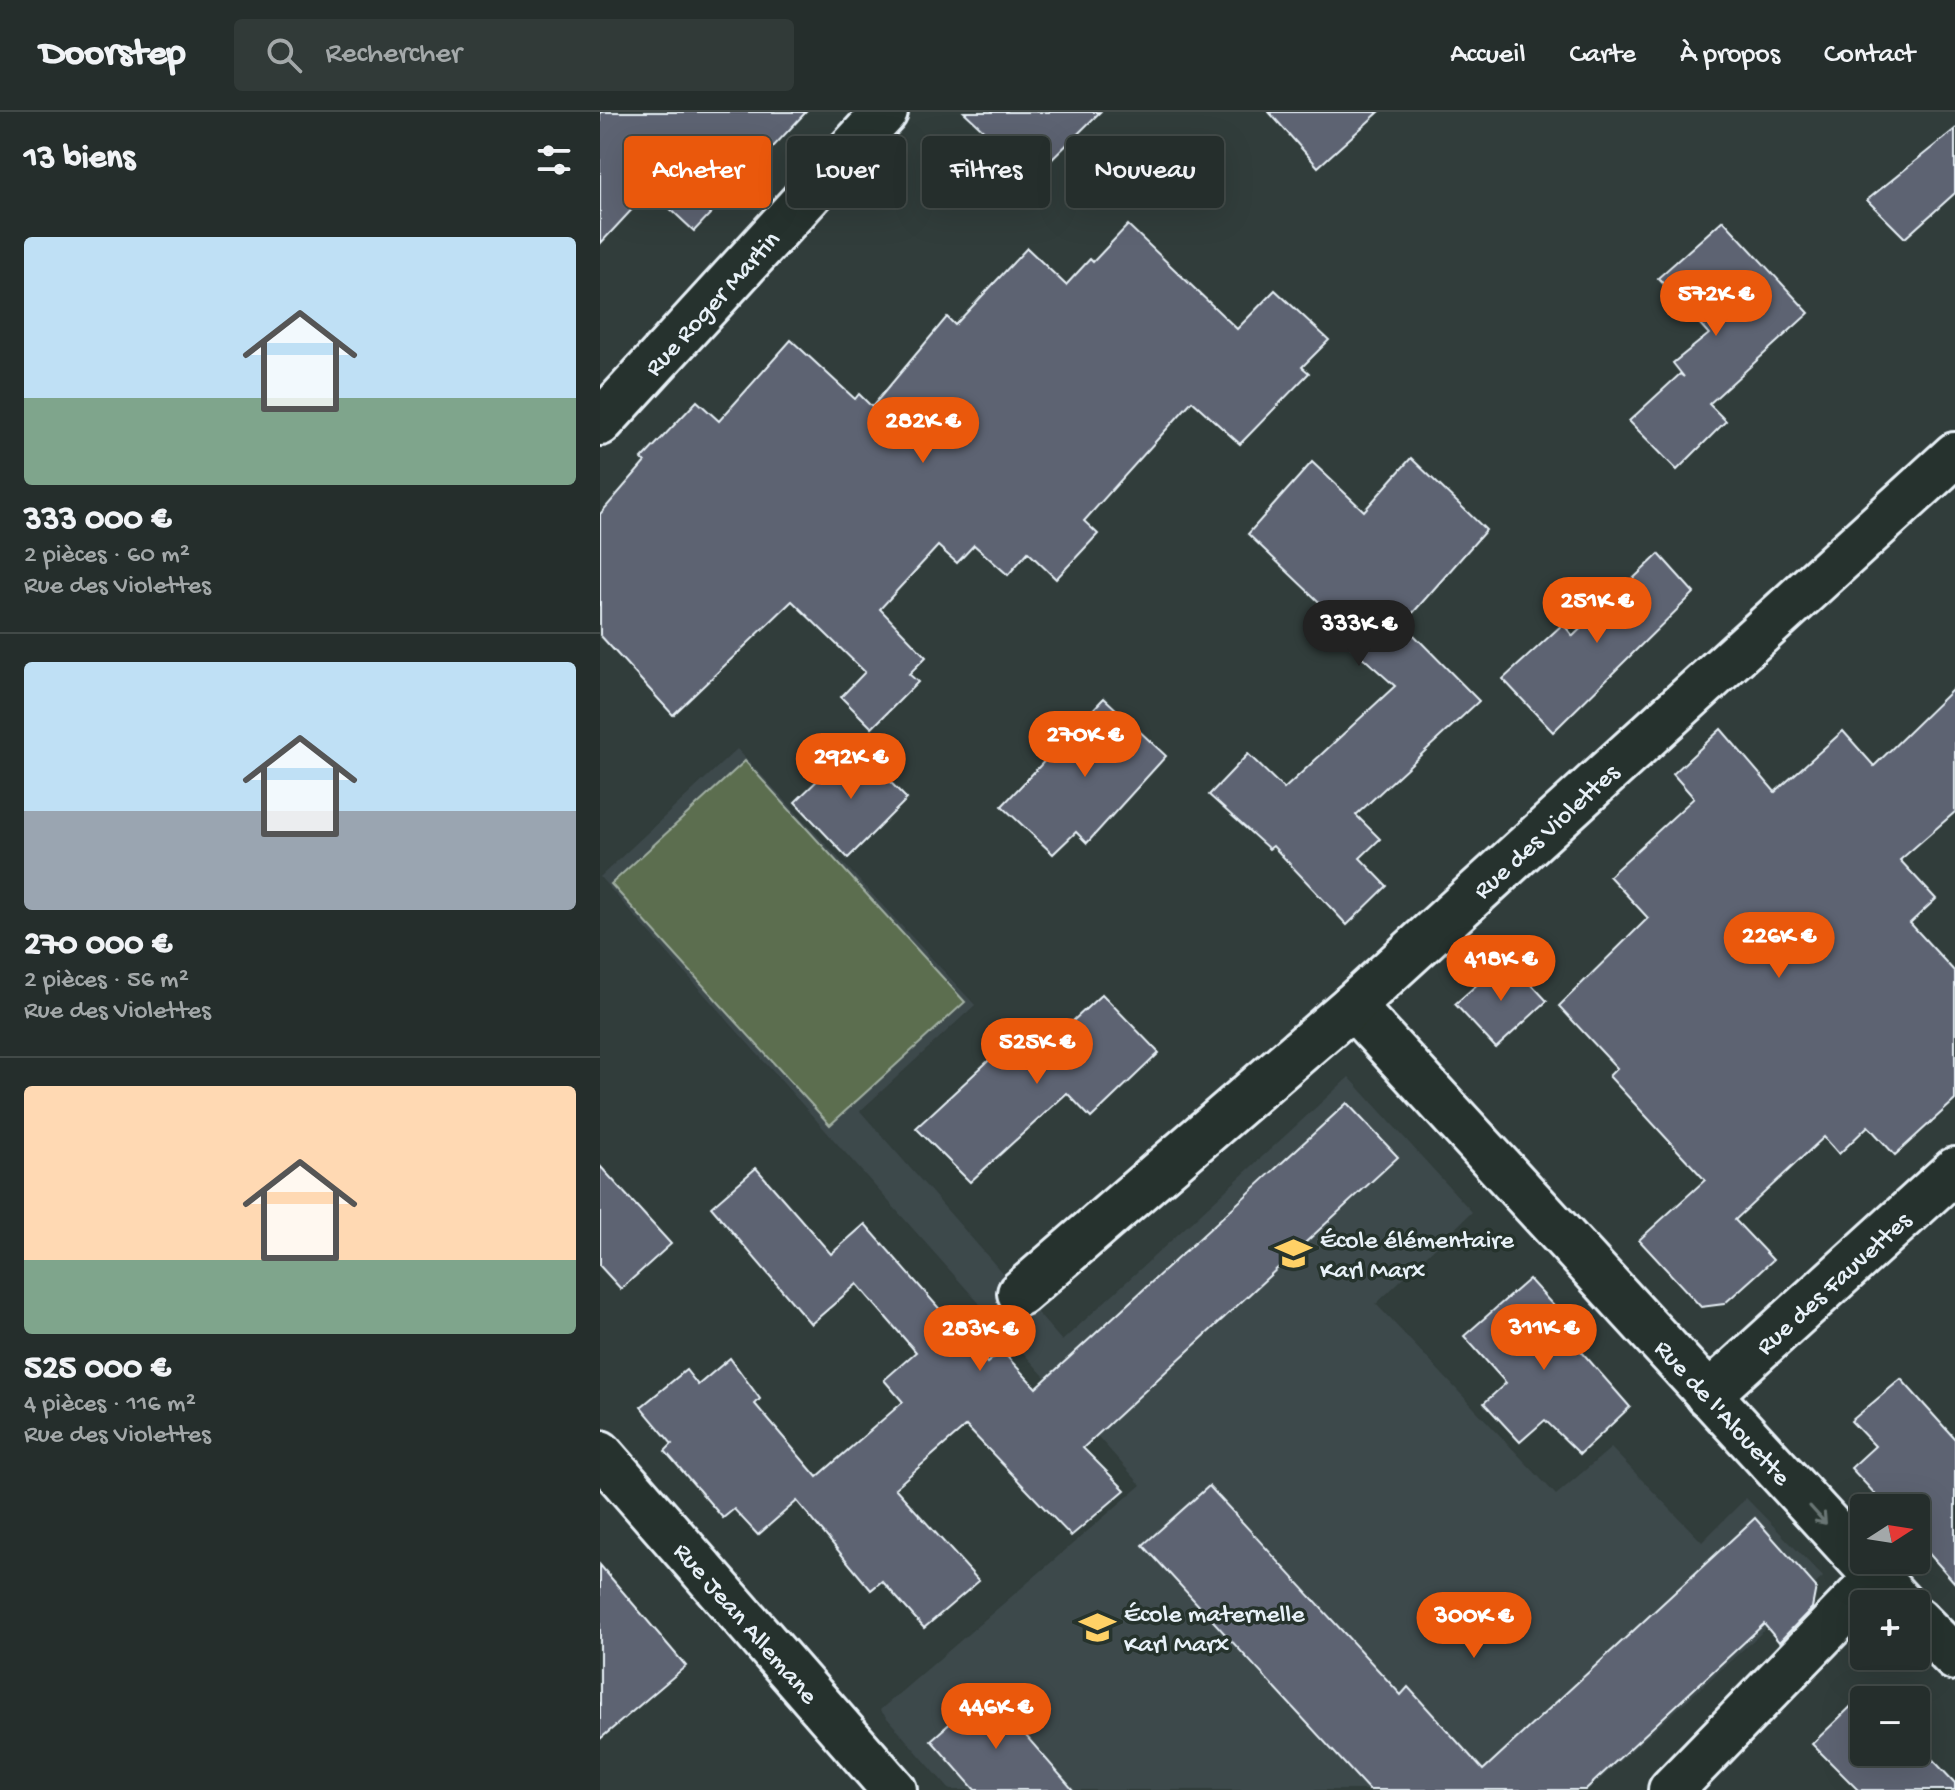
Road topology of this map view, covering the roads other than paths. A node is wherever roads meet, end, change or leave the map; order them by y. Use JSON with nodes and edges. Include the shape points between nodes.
{"nodes":[{"id":1,"x":885,"y":112,"type":"edge"},
{"id":2,"x":600,"y":423,"type":"edge"},
{"id":3,"x":1955,"y":455,"type":"edge"},
{"id":4,"x":1352,"y":1006,"type":"junction"},
{"id":5,"x":1955,"y":1170,"type":"edge"},
{"id":6,"x":1020,"y":1293,"type":"dead end"},
{"id":7,"x":1708,"y":1395,"type":"junction"},
{"id":8,"x":600,"y":1453,"type":"edge"},
{"id":9,"x":1887,"y":1590,"type":"edge"},
{"id":10,"x":1850,"y":1626,"type":"edge"},
{"id":11,"x":1930,"y":1633,"type":"edge"},
{"id":12,"x":1955,"y":1658,"type":"edge"},
{"id":13,"x":894,"y":1790,"type":"edge"},
{"id":14,"x":1671,"y":1790,"type":"edge"}],
"edges":[{"from":1,"to":2,"type":"street","name":"Rue Roger Martin"},
{"from":3,"to":4,"type":"street","name":"Rue des Violettes"},
{"from":4,"to":6,"type":"street","name":"Rue des Violettes"},
{"from":4,"to":7,"type":"street","name":"Rue de l'Alouette"},
{"from":5,"to":7,"type":"street","name":"Rue des Fauvettes"},
{"from":7,"to":9,"type":"street","name":"Rue de l'Alouette","one_way":true},
{"from":8,"to":13,"type":"street","name":"Rue Jean Allemane"},
{"from":10,"to":14,"type":"street"},
{"from":11,"to":12,"type":"street"}]}
